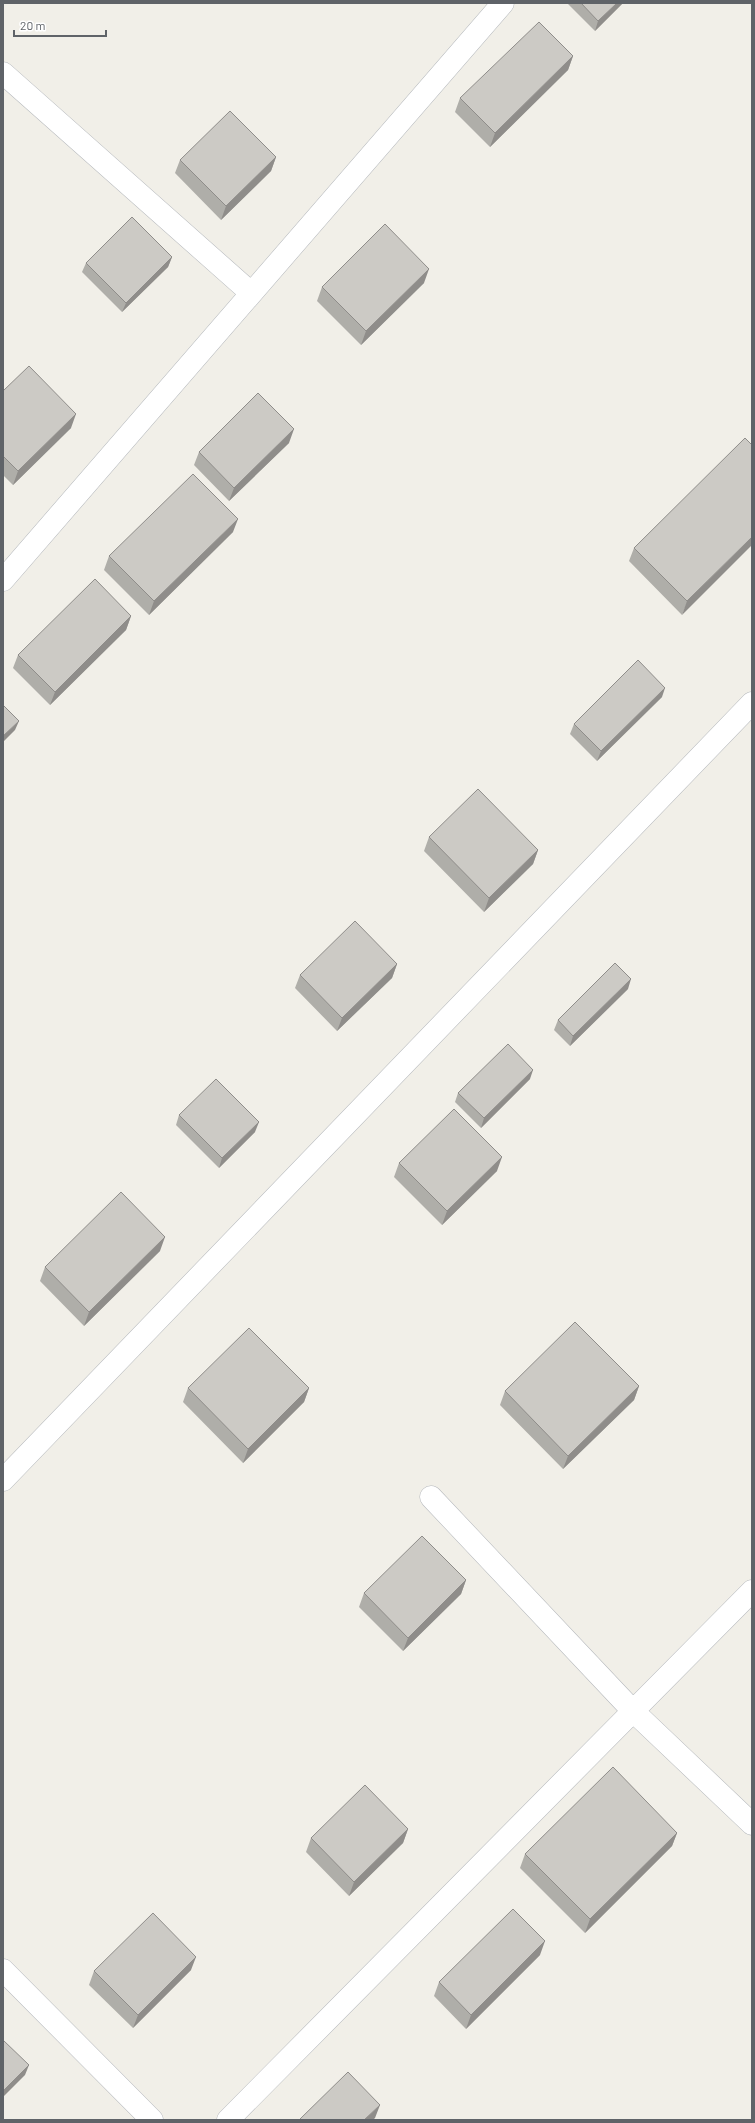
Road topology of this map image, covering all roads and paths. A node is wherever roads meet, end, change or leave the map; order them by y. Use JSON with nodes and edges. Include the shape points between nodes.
{"nodes":[{"id":1,"x":503,"y":3,"type":"edge"},
{"id":2,"x":3,"y":72,"type":"edge"},
{"id":3,"x":251,"y":293,"type":"junction"},
{"id":4,"x":3,"y":580,"type":"edge"},
{"id":5,"x":752,"y":703,"type":"edge"},
{"id":6,"x":3,"y":1480,"type":"edge"},
{"id":7,"x":431,"y":1497,"type":"dead end"},
{"id":8,"x":752,"y":1591,"type":"edge"},
{"id":9,"x":633,"y":1711,"type":"junction"},
{"id":10,"x":752,"y":1824,"type":"edge"},
{"id":11,"x":3,"y":1970,"type":"edge"},
{"id":12,"x":152,"y":2120,"type":"edge"},
{"id":13,"x":228,"y":2120,"type":"edge"}],
"edges":[{"from":1,"to":3,"type":"street"},
{"from":2,"to":3,"type":"street"},
{"from":3,"to":4,"type":"street"},
{"from":5,"to":6,"type":"street"},
{"from":7,"to":9,"type":"street"},
{"from":8,"to":9,"type":"street"},
{"from":9,"to":10,"type":"street"},
{"from":9,"to":13,"type":"street"},
{"from":11,"to":12,"type":"street"}]}
